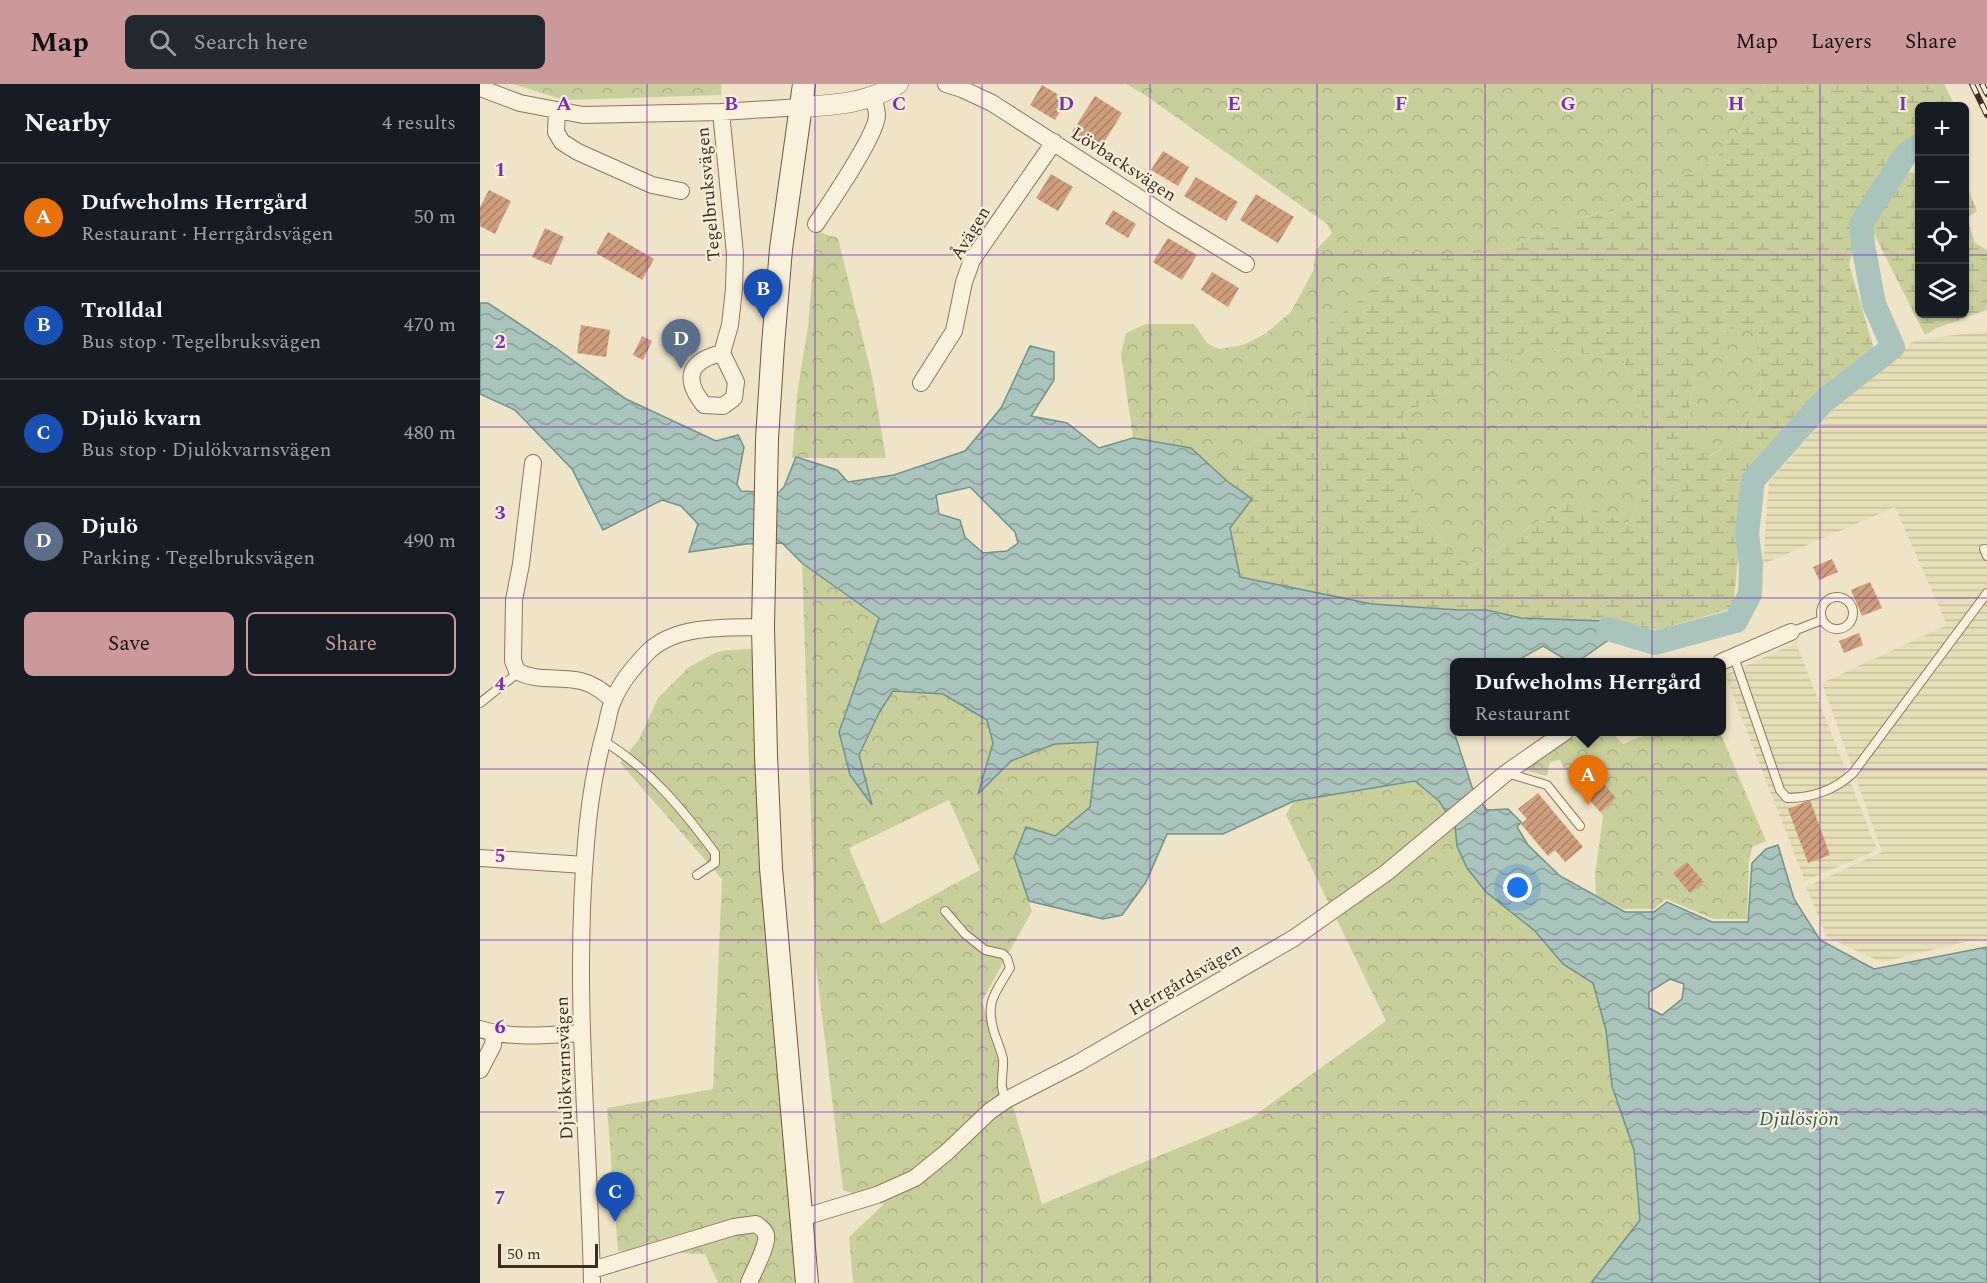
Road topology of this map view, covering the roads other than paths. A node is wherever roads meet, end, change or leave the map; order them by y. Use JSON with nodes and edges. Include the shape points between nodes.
{"nodes":[{"id":1,"x":804,"y":84,"type":"edge"},
{"id":2,"x":898,"y":84,"type":"edge"},
{"id":3,"x":946,"y":84,"type":"edge"},
{"id":4,"x":480,"y":88,"type":"edge"},
{"id":5,"x":873,"y":96,"type":"junction"},
{"id":6,"x":801,"y":106,"type":"junction"},
{"id":7,"x":557,"y":111,"type":"junction"},
{"id":8,"x":720,"y":112,"type":"junction"},
{"id":9,"x":1054,"y":142,"type":"junction"},
{"id":10,"x":681,"y":191,"type":"dead end"},
{"id":11,"x":816,"y":224,"type":"dead end"},
{"id":12,"x":1246,"y":264,"type":"dead end"},
{"id":13,"x":722,"y":353,"type":"dead end"},
{"id":14,"x":921,"y":383,"type":"dead end"},
{"id":15,"x":533,"y":463,"type":"dead end"},
{"id":16,"x":1987,"y":593,"type":"edge"},
{"id":17,"x":1822,"y":620,"type":"junction"},
{"id":18,"x":763,"y":627,"type":"junction"},
{"id":19,"x":1791,"y":632,"type":"joint"},
{"id":20,"x":1727,"y":660,"type":"edge"},
{"id":21,"x":519,"y":672,"type":"junction"},
{"id":22,"x":613,"y":700,"type":"junction"},
{"id":23,"x":480,"y":703,"type":"edge"},
{"id":24,"x":1559,"y":736,"type":"edge"},
{"id":25,"x":602,"y":740,"type":"junction"},
{"id":26,"x":1506,"y":773,"type":"junction"},
{"id":27,"x":1580,"y":826,"type":"dead end"},
{"id":28,"x":480,"y":858,"type":"edge"},
{"id":29,"x":584,"y":865,"type":"junction"},
{"id":30,"x":697,"y":875,"type":"dead end"},
{"id":31,"x":945,"y":911,"type":"dead end"},
{"id":32,"x":487,"y":1031,"type":"edge"},
{"id":33,"x":582,"y":1033,"type":"junction"},
{"id":34,"x":480,"y":1070,"type":"edge"},
{"id":35,"x":1006,"y":1100,"type":"junction"},
{"id":36,"x":801,"y":1218,"type":"junction"},
{"id":37,"x":592,"y":1276,"type":"edge"},
{"id":38,"x":749,"y":1283,"type":"edge"},
{"id":39,"x":807,"y":1283,"type":"edge"}],
"edges":[{"from":1,"to":6,"type":"main road"},
{"from":2,"to":5,"type":"street"},
{"from":3,"to":9,"type":"street","name":"Lövbacksvägen","via":[[992,102]]},
{"from":4,"to":7,"type":"street"},
{"from":5,"to":6,"type":"street","via":[[833,105]]},
{"from":5,"to":11,"type":"street","via":[[877,116],[872,129]]},
{"from":6,"to":8,"type":"street","name":"Tegelbruksvägen"},
{"from":6,"to":18,"type":"main road","via":[[781,249],[768,431]]},
{"from":7,"to":8,"type":"street","via":[[583,115]]},
{"from":7,"to":10,"type":"street","via":[[556,132],[566,145],[652,185]]},
{"from":8,"to":13,"type":"street","name":"Tegelbruksvägen","via":[[735,254],[730,325]]},
{"from":9,"to":12,"type":"street","name":"Lövbacksvägen"},
{"from":9,"to":14,"type":"street","name":"Åvägen","via":[[972,260],[954,331]]},
{"from":15,"to":21,"type":"street","via":[[514,600],[513,661]]},
{"from":16,"to":20,"type":"lane","via":[[1853,773],[1841,784],[1805,798],[1787,798],[1780,790]]},
{"from":17,"to":17,"type":"lane","via":[[1821,608],[1829,598],[1842,596],[1852,604],[1854,618],[1846,628],[1832,629]]},
{"from":17,"to":19,"type":"lane"},
{"from":18,"to":22,"type":"street","name":"Djulökvarnsvägen","via":[[700,630],[662,642],[631,672]]},
{"from":18,"to":36,"type":"main road","via":[[771,868]]},
{"from":19,"to":20,"type":"street"},
{"from":21,"to":22,"type":"street","via":[[527,677],[581,681],[597,687]]},
{"from":21,"to":23,"type":"lane"},
{"from":22,"to":25,"type":"street","name":"Djulökvarnsvägen"},
{"from":24,"to":26,"type":"street","name":"Herrgårdsvägen"},
{"from":25,"to":29,"type":"street","name":"Djulökvarnsvägen"},
{"from":25,"to":30,"type":"lane","via":[[620,750],[670,797],[715,853],[715,863]]},
{"from":26,"to":27,"type":"lane","via":[[1547,785]]},
{"from":26,"to":35,"type":"street","name":"Herrgårdsvägen","via":[[1351,900],[1294,938],[1078,1063]]},
{"from":28,"to":29,"type":"street"},
{"from":29,"to":33,"type":"street","name":"Djulökvarnsvägen","via":[[580,945]]},
{"from":31,"to":35,"type":"lane","via":[[985,950],[1003,954],[1009,962],[1010,968],[990,1006],[1002,1055],[1000,1089]]},
{"from":32,"to":33,"type":"street"},
{"from":32,"to":34,"type":"street","via":[[493,1045]]},
{"from":33,"to":37,"type":"street","name":"Djulökvarnsvägen"},
{"from":35,"to":36,"type":"street","name":"Herrgårdsvägen","via":[[915,1178],[877,1195]]},
{"from":36,"to":39,"type":"main road"},
{"from":37,"to":38,"type":"street","name":"Djulökvarnsvägen","via":[[749,1224],[758,1225],[766,1236]]}]}
